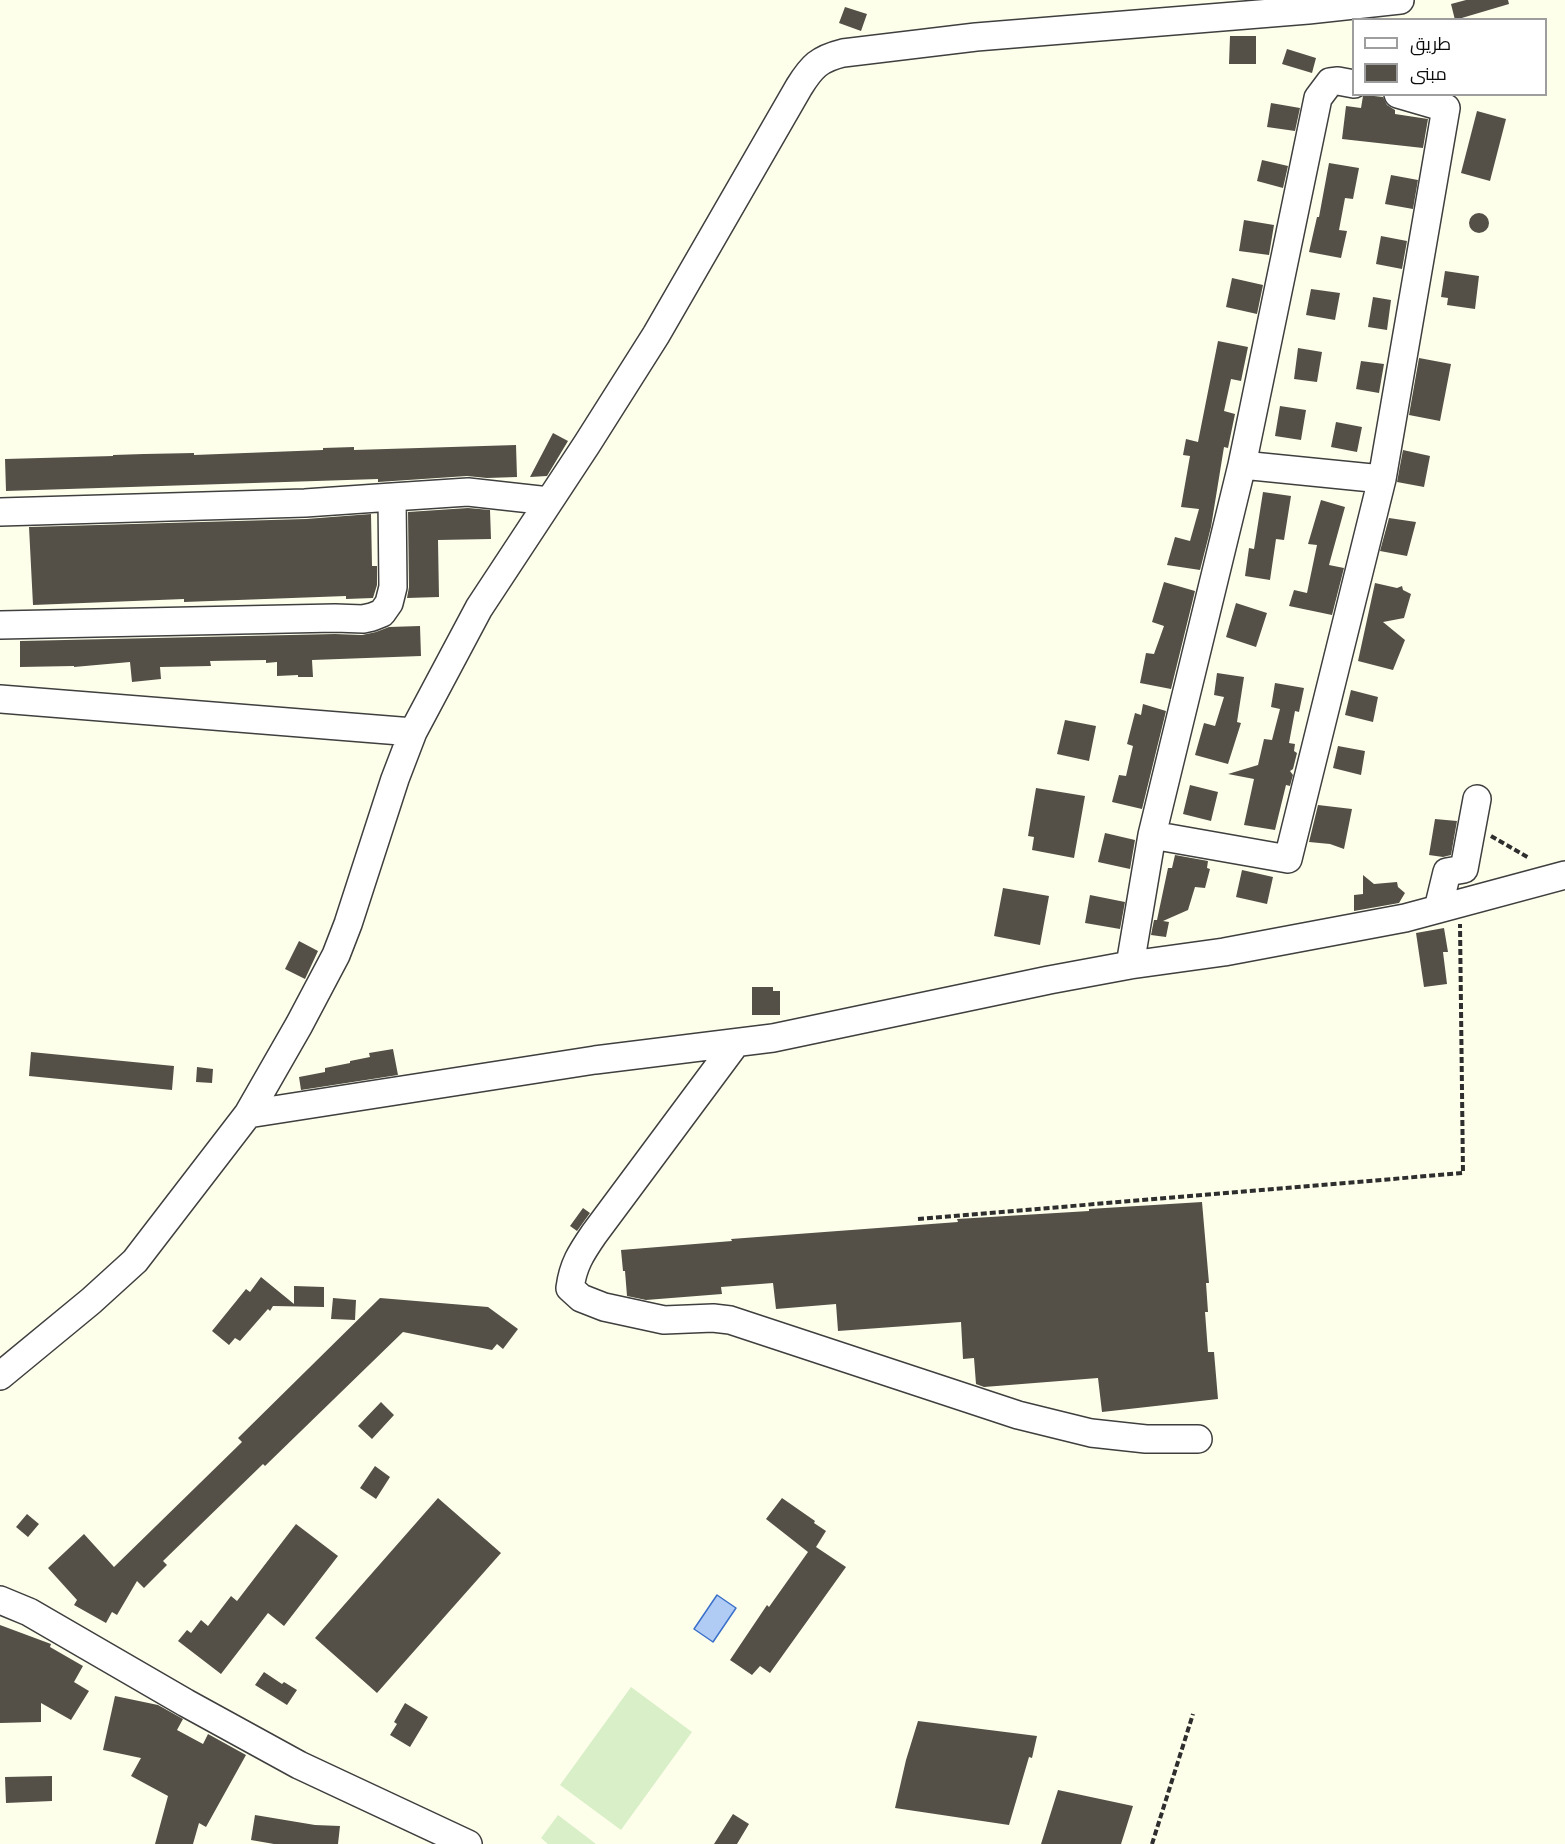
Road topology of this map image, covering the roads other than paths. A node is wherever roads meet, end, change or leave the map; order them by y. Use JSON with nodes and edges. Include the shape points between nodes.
{"nodes":[{"id":1,"x":1400,"y":0,"type":"edge"},
{"id":2,"x":1352,"y":84,"type":"edge"},
{"id":3,"x":1405,"y":96,"type":"edge"},
{"id":4,"x":1242,"y":465,"type":"junction"},
{"id":5,"x":1382,"y":479,"type":"junction"},
{"id":6,"x":392,"y":498,"type":"junction"},
{"id":7,"x":549,"y":501,"type":"junction"},
{"id":8,"x":0,"y":512,"type":"edge"},
{"id":9,"x":0,"y":625,"type":"edge"},
{"id":10,"x":0,"y":699,"type":"edge"},
{"id":11,"x":413,"y":732,"type":"junction"},
{"id":12,"x":1475,"y":812,"type":"road end"},
{"id":13,"x":1152,"y":835,"type":"junction"},
{"id":14,"x":1565,"y":874,"type":"edge"},
{"id":15,"x":1449,"y":906,"type":"junction"},
{"id":16,"x":1130,"y":965,"type":"junction"},
{"id":17,"x":736,"y":1043,"type":"junction"},
{"id":18,"x":248,"y":1114,"type":"junction"},
{"id":19,"x":0,"y":1376,"type":"edge"},
{"id":20,"x":1198,"y":1439,"type":"dead end"},
{"id":21,"x":0,"y":1600,"type":"edge"},
{"id":22,"x":468,"y":1844,"type":"edge"}],
"edges":[{"from":1,"to":7,"type":"street","via":[[976,37],[843,53],[817,63],[656,334]]},
{"from":2,"to":4,"type":"street","via":[[1330,82],[1318,98]]},
{"from":3,"to":5,"type":"street","via":[[1446,108]]},
{"from":4,"to":5,"type":"street"},
{"from":4,"to":13,"type":"street"},
{"from":5,"to":13,"type":"street","via":[[1288,859]]},
{"from":6,"to":7,"type":"street","via":[[468,492]]},
{"from":6,"to":8,"type":"street"},
{"from":6,"to":9,"type":"street","via":[[393,587],[382,613],[372,617]]},
{"from":7,"to":11,"type":"street","via":[[479,609]]},
{"from":10,"to":11,"type":"street"},
{"from":11,"to":18,"type":"street","via":[[336,955]]},
{"from":12,"to":15,"type":"street","via":[[1464,869],[1447,872]]},
{"from":13,"to":16,"type":"street"},
{"from":14,"to":15,"type":"street"},
{"from":15,"to":16,"type":"street","via":[[1405,918]]},
{"from":16,"to":17,"type":"street"},
{"from":17,"to":18,"type":"street","via":[[595,1060]]},
{"from":17,"to":20,"type":"street","via":[[577,1260],[570,1288],[581,1298],[664,1320],[730,1320],[1018,1415],[1091,1433]]},
{"from":18,"to":19,"type":"street","via":[[135,1261]]},
{"from":21,"to":22,"type":"street","via":[[29,1612],[299,1765]]}]}
